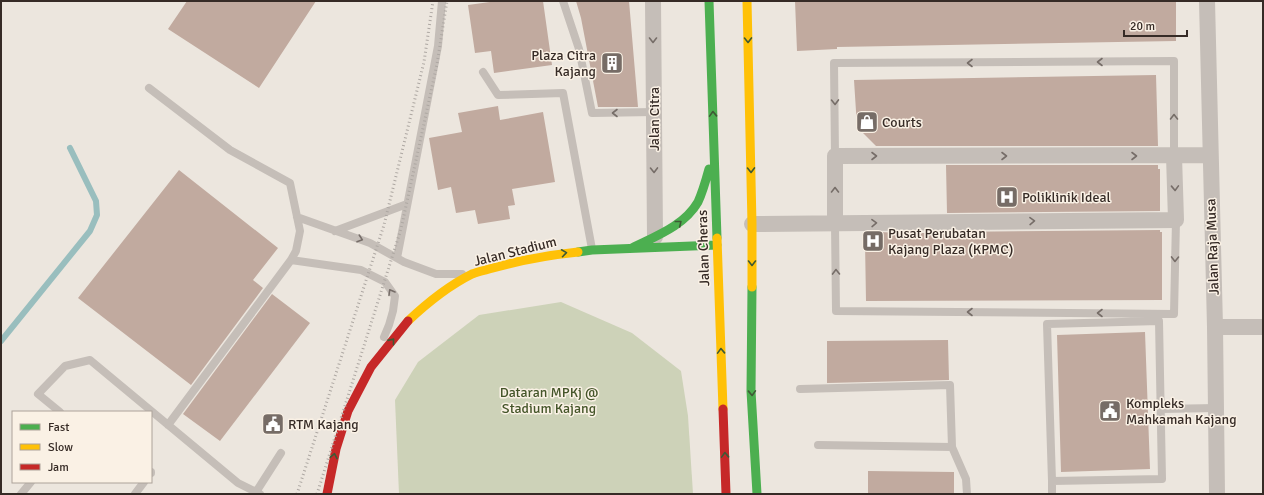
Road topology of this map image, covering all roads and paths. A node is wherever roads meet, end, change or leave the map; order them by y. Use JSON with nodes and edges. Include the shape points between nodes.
{"nodes":[{"id":1,"x":442,"y":1,"type":"edge"},
{"id":2,"x":563,"y":1,"type":"edge"},
{"id":3,"x":653,"y":1,"type":"edge"},
{"id":4,"x":709,"y":1,"type":"edge"},
{"id":5,"x":747,"y":1,"type":"edge"},
{"id":6,"x":1207,"y":1,"type":"edge"},
{"id":7,"x":483,"y":72,"type":"dead end"},
{"id":8,"x":149,"y":88,"type":"dead end"},
{"id":9,"x":654,"y":112,"type":"junction"},
{"id":10,"x":714,"y":153,"type":"junction"},
{"id":11,"x":1210,"y":155,"type":"junction"},
{"id":12,"x":835,"y":156,"type":"junction"},
{"id":13,"x":1174,"y":156,"type":"junction"},
{"id":14,"x":408,"y":204,"type":"junction"},
{"id":15,"x":297,"y":217,"type":"junction"},
{"id":16,"x":1176,"y":220,"type":"junction"},
{"id":17,"x":752,"y":224,"type":"junction"},
{"id":18,"x":835,"y":224,"type":"junction"},
{"id":19,"x":335,"y":231,"type":"junction"},
{"id":20,"x":655,"y":237,"type":"junction"},
{"id":21,"x":717,"y":245,"type":"junction"},
{"id":22,"x":632,"y":248,"type":"junction"},
{"id":23,"x":592,"y":250,"type":"junction"},
{"id":24,"x":397,"y":258,"type":"junction"},
{"id":25,"x":291,"y":260,"type":"junction"},
{"id":26,"x":473,"y":274,"type":"junction"},
{"id":27,"x":1215,"y":327,"type":"junction"},
{"id":28,"x":1263,"y":327,"type":"edge"},
{"id":29,"x":371,"y":367,"type":"junction"},
{"id":30,"x":800,"y":389,"type":"dead end"},
{"id":31,"x":1216,"y":408,"type":"junction"},
{"id":32,"x":1161,"y":409,"type":"junction"},
{"id":33,"x":59,"y":411,"type":"edge"},
{"id":34,"x":151,"y":411,"type":"edge"},
{"id":35,"x":152,"y":412,"type":"edge"},
{"id":36,"x":168,"y":425,"type":"junction"},
{"id":37,"x":818,"y":445,"type":"dead end"},
{"id":38,"x":952,"y":447,"type":"junction"},
{"id":39,"x":281,"y":453,"type":"dead end"},
{"id":40,"x":1052,"y":481,"type":"junction"},
{"id":41,"x":30,"y":483,"type":"edge"},
{"id":42,"x":143,"y":483,"type":"edge"},
{"id":43,"x":258,"y":493,"type":"edge"},
{"id":44,"x":21,"y":494,"type":"edge"},
{"id":45,"x":135,"y":494,"type":"edge"},
{"id":46,"x":327,"y":494,"type":"edge"},
{"id":47,"x":726,"y":494,"type":"edge"},
{"id":48,"x":758,"y":494,"type":"edge"},
{"id":49,"x":967,"y":494,"type":"edge"},
{"id":50,"x":1052,"y":494,"type":"edge"},
{"id":51,"x":1217,"y":494,"type":"edge"}],
"edges":[{"from":1,"to":14,"type":"lane","via":[[438,46]]},
{"from":9,"to":2,"type":"lane","one_way":true,"via":[[592,113],[579,49]]},
{"from":3,"to":9,"type":"street","name":"Jalan Citra","one_way":true},
{"from":10,"to":4,"type":"main road","name":"Jalan Cheras","one_way":true},
{"from":5,"to":17,"type":"main road","one_way":true},
{"from":6,"to":11,"type":"street","name":"Jalan Raja Musa"},
{"from":7,"to":23,"type":"lane","via":[[498,95],[563,92]]},
{"from":8,"to":15,"type":"lane","via":[[230,150],[290,183]]},
{"from":9,"to":20,"type":"street","name":"Jalan Citra","one_way":true},
{"from":20,"to":10,"type":"main road","one_way":true,"via":[[676,226],[692,212],[703,191]]},
{"from":10,"to":21,"type":"main road","name":"Jalan Cheras"},
{"from":11,"to":13,"type":"street"},
{"from":11,"to":27,"type":"street","name":"Jalan Raja Musa"},
{"from":12,"to":13,"type":"street","one_way":true},
{"from":13,"to":12,"type":"lane","one_way":true,"via":[[1174,62],[1166,62],[834,63]]},
{"from":18,"to":12,"type":"street","one_way":true},
{"from":13,"to":16,"type":"street","one_way":true},
{"from":14,"to":19,"type":"lane"},
{"from":14,"to":24,"type":"lane"},
{"from":15,"to":19,"type":"lane"},
{"from":15,"to":25,"type":"lane","via":[[300,231],[296,251]]},
{"from":18,"to":16,"type":"street","one_way":true},
{"from":16,"to":18,"type":"lane","one_way":true,"via":[[1174,314],[836,311]]},
{"from":17,"to":18,"type":"street"},
{"from":17,"to":48,"type":"main road","one_way":true,"via":[[751,390]]},
{"from":19,"to":24,"type":"lane","one_way":true,"via":[[370,243]]},
{"from":20,"to":22,"type":"main road"},
{"from":21,"to":22,"type":"main road","name":"Jalan Stadium"},
{"from":47,"to":21,"type":"main road","name":"Jalan Cheras","one_way":true},
{"from":22,"to":23,"type":"main road","name":"Jalan Stadium"},
{"from":26,"to":23,"type":"main road","name":"Jalan Stadium","one_way":true,"via":[[550,255]]},
{"from":24,"to":26,"type":"lane","via":[[436,274]]},
{"from":29,"to":25,"type":"lane","one_way":true,"via":[[394,311],[395,296],[385,282],[361,270]]},
{"from":25,"to":36,"type":"lane"},
{"from":29,"to":26,"type":"main road","name":"Jalan Stadium","one_way":true,"via":[[407,322],[423,307]]},
{"from":27,"to":28,"type":"street"},
{"from":27,"to":31,"type":"street","name":"Jalan Raja Musa"},
{"from":46,"to":29,"type":"main road","name":"Jalan Stadium","one_way":true,"via":[[336,449],[348,412]]},
{"from":30,"to":38,"type":"lane","via":[[950,385]]},
{"from":31,"to":32,"type":"lane"},
{"from":31,"to":51,"type":"street","name":"Jalan Raja Musa"},
{"from":32,"to":40,"type":"lane","via":[[1162,479]]},
{"from":32,"to":40,"type":"lane","via":[[1159,321],[1047,324]]},
{"from":33,"to":34,"type":"lane","via":[[38,394],[66,366],[90,360]]},
{"from":35,"to":36,"type":"lane"},
{"from":36,"to":43,"type":"lane","via":[[238,483]]},
{"from":37,"to":38,"type":"lane"},
{"from":38,"to":49,"type":"lane","via":[[966,479]]},
{"from":39,"to":43,"type":"lane"},
{"from":40,"to":50,"type":"lane"},
{"from":41,"to":44,"type":"lane"},
{"from":42,"to":45,"type":"lane"}]}
